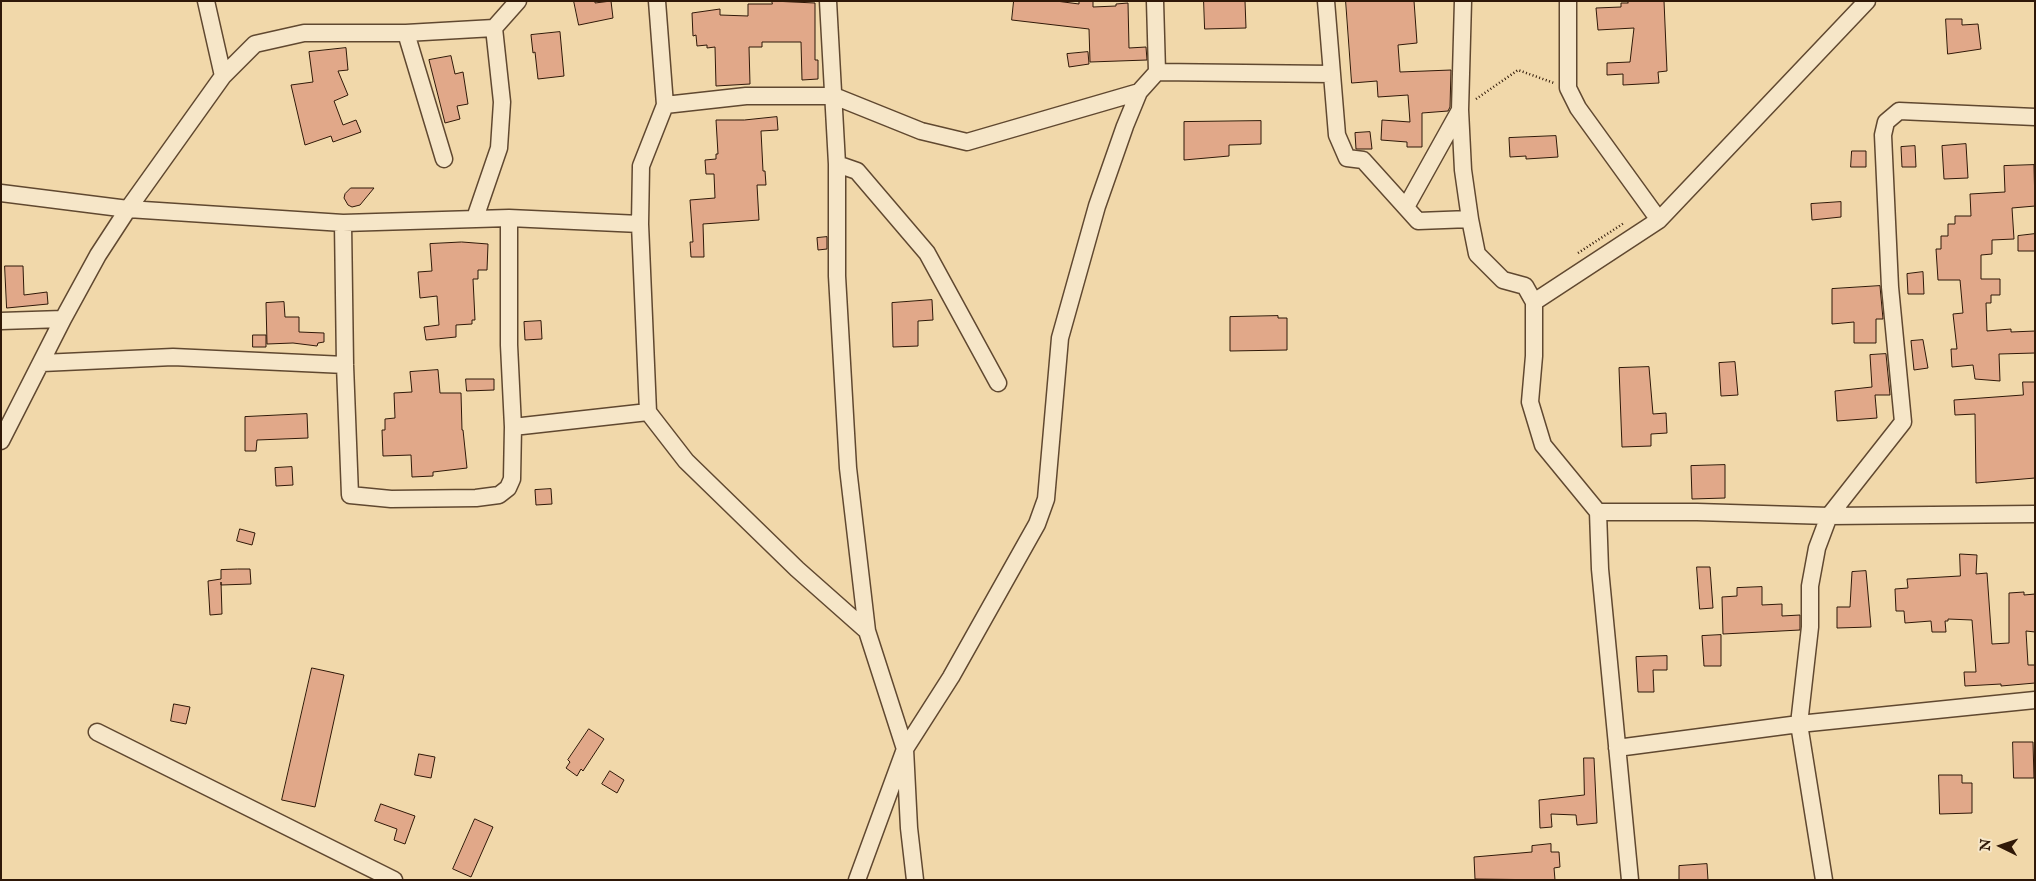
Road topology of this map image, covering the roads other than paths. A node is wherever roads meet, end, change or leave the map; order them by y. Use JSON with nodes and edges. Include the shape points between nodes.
{"nodes":[{"id":1,"x":206,"y":1,"type":"edge"},
{"id":2,"x":518,"y":1,"type":"edge"},
{"id":3,"x":658,"y":1,"type":"edge"},
{"id":4,"x":828,"y":1,"type":"edge"},
{"id":5,"x":1155,"y":1,"type":"edge"},
{"id":6,"x":1326,"y":1,"type":"edge"},
{"id":7,"x":1463,"y":1,"type":"edge"},
{"id":8,"x":1568,"y":1,"type":"edge"},
{"id":9,"x":1866,"y":1,"type":"edge"},
{"id":10,"x":494,"y":28,"type":"junction"},
{"id":11,"x":406,"y":33,"type":"junction"},
{"id":12,"x":1157,"y":72,"type":"junction"},
{"id":13,"x":1331,"y":74,"type":"junction"},
{"id":14,"x":223,"y":76,"type":"junction"},
{"id":15,"x":1139,"y":92,"type":"junction"},
{"id":16,"x":834,"y":96,"type":"junction"},
{"id":17,"x":665,"y":106,"type":"junction"},
{"id":18,"x":1460,"y":110,"type":"junction"},
{"id":19,"x":2035,"y":117,"type":"edge"},
{"id":20,"x":444,"y":159,"type":"dead end"},
{"id":21,"x":837,"y":164,"type":"junction"},
{"id":22,"x":1,"y":194,"type":"edge"},
{"id":23,"x":1406,"y":207,"type":"junction"},
{"id":24,"x":128,"y":210,"type":"junction"},
{"id":25,"x":474,"y":218,"type":"junction"},
{"id":26,"x":509,"y":218,"type":"junction"},
{"id":27,"x":1470,"y":219,"type":"junction"},
{"id":28,"x":1659,"y":220,"type":"junction"},
{"id":29,"x":343,"y":223,"type":"junction"},
{"id":30,"x":640,"y":224,"type":"junction"},
{"id":31,"x":1534,"y":302,"type":"junction"},
{"id":32,"x":63,"y":319,"type":"junction"},
{"id":33,"x":1,"y":320,"type":"edge"},
{"id":34,"x":42,"y":363,"type":"junction"},
{"id":35,"x":345,"y":365,"type":"junction"},
{"id":36,"x":998,"y":383,"type":"dead end"},
{"id":37,"x":648,"y":412,"type":"junction"},
{"id":38,"x":513,"y":427,"type":"junction"},
{"id":39,"x":1,"y":441,"type":"edge"},
{"id":40,"x":1598,"y":512,"type":"junction"},
{"id":41,"x":2035,"y":514,"type":"edge"},
{"id":42,"x":1828,"y":516,"type":"junction"},
{"id":43,"x":867,"y":631,"type":"junction"},
{"id":44,"x":2035,"y":700,"type":"edge"},
{"id":45,"x":1799,"y":724,"type":"junction"},
{"id":46,"x":97,"y":732,"type":"dead end"},
{"id":47,"x":1616,"y":748,"type":"junction"},
{"id":48,"x":905,"y":749,"type":"junction"},
{"id":49,"x":394,"y":880,"type":"edge"},
{"id":50,"x":857,"y":880,"type":"edge"},
{"id":51,"x":914,"y":880,"type":"edge"},
{"id":52,"x":1630,"y":880,"type":"edge"},
{"id":53,"x":1824,"y":880,"type":"edge"}],
"edges":[{"from":1,"to":14,"type":"street"},
{"from":2,"to":10,"type":"street"},
{"from":3,"to":17,"type":"street"},
{"from":4,"to":16,"type":"street"},
{"from":5,"to":12,"type":"street"},
{"from":6,"to":13,"type":"street"},
{"from":7,"to":18,"type":"street"},
{"from":8,"to":28,"type":"street","via":[[1568,88],[1578,108]]},
{"from":9,"to":28,"type":"street"},
{"from":10,"to":11,"type":"street"},
{"from":10,"to":25,"type":"street","via":[[502,102],[499,148]]},
{"from":11,"to":14,"type":"street","via":[[304,33],[255,44]]},
{"from":11,"to":20,"type":"street"},
{"from":12,"to":13,"type":"street"},
{"from":12,"to":15,"type":"street"},
{"from":13,"to":23,"type":"street","via":[[1337,136],[1347,158],[1363,160]]},
{"from":14,"to":24,"type":"street"},
{"from":15,"to":16,"type":"street","via":[[967,142],[920,131]]},
{"from":15,"to":48,"type":"street","via":[[1097,206],[1060,338],[1046,499],[951,677]]},
{"from":16,"to":17,"type":"street","via":[[746,96]]},
{"from":16,"to":21,"type":"street"},
{"from":17,"to":30,"type":"street","via":[[641,166]]},
{"from":18,"to":23,"type":"street"},
{"from":18,"to":27,"type":"street"},
{"from":19,"to":42,"type":"street","via":[[1899,110],[1886,122],[1883,135],[1890,287],[1903,422]]},
{"from":21,"to":36,"type":"street","via":[[857,171],[927,253]]},
{"from":21,"to":43,"type":"street","via":[[837,276],[844,417]]},
{"from":22,"to":24,"type":"street"},
{"from":23,"to":27,"type":"street","via":[[1418,221]]},
{"from":24,"to":29,"type":"street"},
{"from":24,"to":32,"type":"street","via":[[98,255]]},
{"from":25,"to":26,"type":"street"},
{"from":25,"to":29,"type":"street"},
{"from":26,"to":30,"type":"street"},
{"from":26,"to":38,"type":"street"},
{"from":27,"to":31,"type":"street","via":[[1477,254],[1503,280],[1525,286]]},
{"from":28,"to":31,"type":"street"},
{"from":29,"to":35,"type":"street"},
{"from":30,"to":37,"type":"street"},
{"from":31,"to":40,"type":"street","via":[[1530,402],[1544,445]]},
{"from":32,"to":33,"type":"street"},
{"from":32,"to":34,"type":"street"},
{"from":34,"to":35,"type":"street","via":[[173,357]]},
{"from":34,"to":39,"type":"street"},
{"from":35,"to":38,"type":"street","via":[[350,495],[391,500],[499,495],[508,488],[512,479]]},
{"from":37,"to":38,"type":"street"},
{"from":37,"to":43,"type":"street","via":[[686,462]]},
{"from":40,"to":42,"type":"street"},
{"from":40,"to":47,"type":"street"},
{"from":41,"to":42,"type":"street"},
{"from":42,"to":45,"type":"street","via":[[1810,586],[1810,627]]},
{"from":43,"to":48,"type":"street"},
{"from":44,"to":45,"type":"street"},
{"from":45,"to":47,"type":"street"},
{"from":45,"to":53,"type":"street"},
{"from":46,"to":49,"type":"street"},
{"from":47,"to":52,"type":"street"},
{"from":48,"to":50,"type":"street"},
{"from":48,"to":51,"type":"street"}]}
